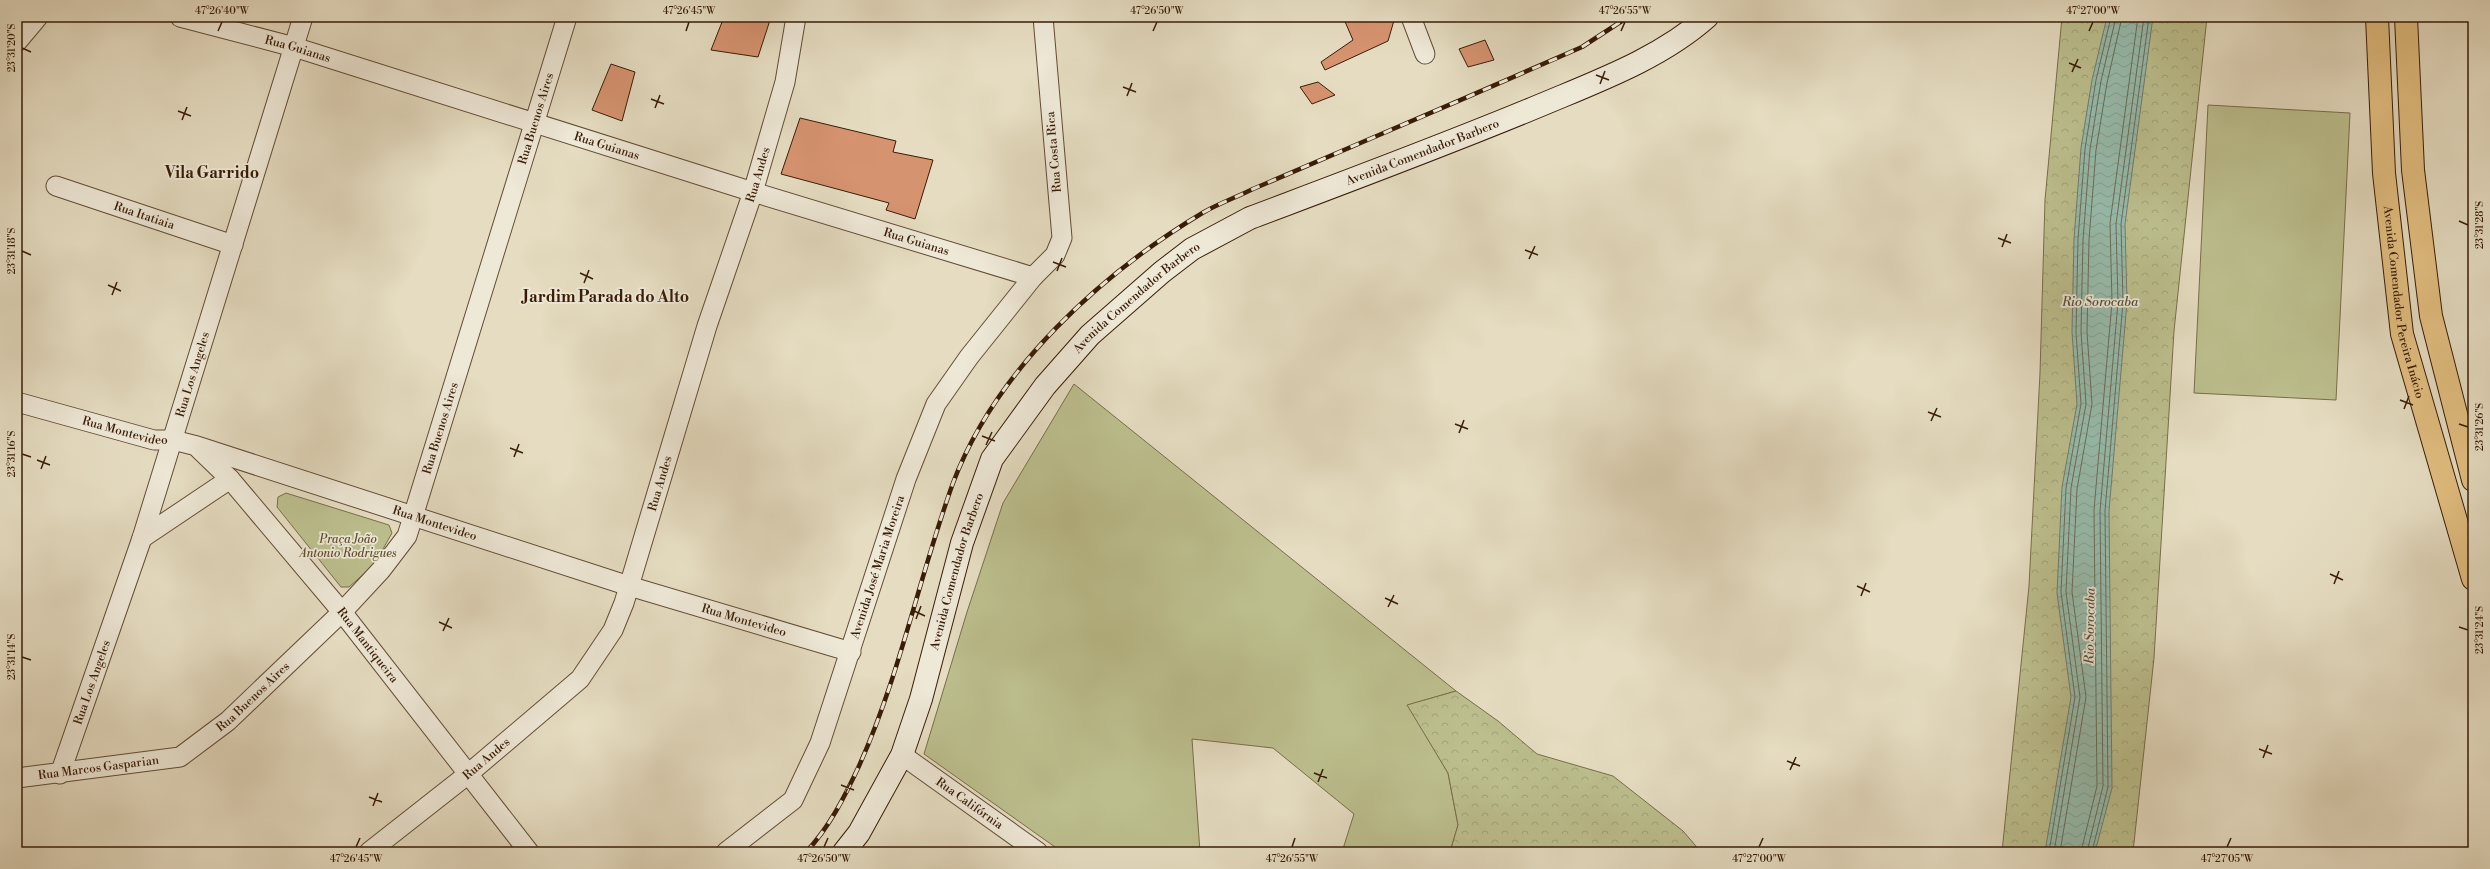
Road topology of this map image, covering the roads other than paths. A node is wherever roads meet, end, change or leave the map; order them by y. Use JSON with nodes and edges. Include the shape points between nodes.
{"nodes":[{"id":1,"x":38,"y":17,"type":"edge"},
{"id":2,"x":180,"y":17,"type":"edge"},
{"id":3,"x":303,"y":17,"type":"edge"},
{"id":4,"x":567,"y":17,"type":"edge"},
{"id":5,"x":796,"y":17,"type":"edge"},
{"id":6,"x":1043,"y":17,"type":"edge"},
{"id":7,"x":1411,"y":17,"type":"edge"},
{"id":8,"x":1707,"y":17,"type":"edge"},
{"id":9,"x":2377,"y":17,"type":"edge"},
{"id":10,"x":2406,"y":17,"type":"edge"},
{"id":11,"x":17,"y":42,"type":"edge"},
{"id":12,"x":294,"y":47,"type":"junction"},
{"id":13,"x":1425,"y":54,"type":"dead end"},
{"id":14,"x":536,"y":123,"type":"junction"},
{"id":15,"x":56,"y":186,"type":"dead end"},
{"id":16,"x":753,"y":192,"type":"junction"},
{"id":17,"x":233,"y":245,"type":"junction"},
{"id":18,"x":1033,"y":278,"type":"junction"},
{"id":19,"x":17,"y":402,"type":"edge"},
{"id":20,"x":173,"y":440,"type":"junction"},
{"id":21,"x":197,"y":446,"type":"junction"},
{"id":22,"x":230,"y":480,"type":"junction"},
{"id":23,"x":2473,"y":480,"type":"edge"},
{"id":24,"x":413,"y":518,"type":"junction"},
{"id":25,"x":142,"y":538,"type":"junction"},
{"id":26,"x":2473,"y":579,"type":"edge"},
{"id":27,"x":629,"y":586,"type":"junction"},
{"id":28,"x":342,"y":612,"type":"junction"},
{"id":29,"x":851,"y":652,"type":"junction"},
{"id":30,"x":902,"y":755,"type":"junction"},
{"id":31,"x":180,"y":757,"type":"joint"},
{"id":32,"x":60,"y":774,"type":"junction"},
{"id":33,"x":467,"y":775,"type":"junction"},
{"id":34,"x":17,"y":778,"type":"edge"},
{"id":35,"x":369,"y":852,"type":"edge"},
{"id":36,"x":529,"y":852,"type":"edge"},
{"id":37,"x":726,"y":852,"type":"edge"},
{"id":38,"x":844,"y":852,"type":"edge"},
{"id":39,"x":1038,"y":852,"type":"edge"}],
"edges":[{"from":1,"to":11,"type":"street"},
{"from":2,"to":12,"type":"street","name":"Rua Guianas"},
{"from":3,"to":12,"type":"street","name":"Rua Los Angeles"},
{"from":4,"to":14,"type":"street","name":"Rua Buenos Aires"},
{"from":5,"to":16,"type":"street","name":"Rua Andes","via":[[785,82]]},
{"from":6,"to":18,"type":"street","name":"Rua Costa Rica","via":[[1062,238],[1054,255]]},
{"from":7,"to":13,"type":"street"},
{"from":8,"to":30,"type":"main road","name":"Avenida Comendador Barbero","via":[[1688,34],[1612,75],[1238,225],[1192,249],[1090,335],[1045,386],[992,459],[962,543],[921,699]]},
{"from":9,"to":26,"type":"highway","name":"Avenida Comendador Pereira Inácio","via":[[2384,173],[2402,334]]},
{"from":10,"to":23,"type":"highway","name":"Avenida Comendador Pereira Inácio","via":[[2413,170],[2431,316]]},
{"from":12,"to":14,"type":"street","name":"Rua Guianas"},
{"from":12,"to":17,"type":"street","name":"Rua Los Angeles"},
{"from":14,"to":16,"type":"street","name":"Rua Guianas"},
{"from":14,"to":24,"type":"street","name":"Rua Buenos Aires"},
{"from":15,"to":17,"type":"street","name":"Rua Itatiaia"},
{"from":16,"to":18,"type":"street","name":"Rua Guianas"},
{"from":16,"to":27,"type":"street","name":"Rua Andes","via":[[707,326]]},
{"from":17,"to":20,"type":"street","name":"Rua Los Angeles"},
{"from":18,"to":29,"type":"street","name":"Avenida José Maria Moreira","via":[[969,357],[936,404],[906,479]]},
{"from":19,"to":20,"type":"street","name":"Rua Montevideo","via":[[154,440]]},
{"from":20,"to":21,"type":"street","name":"Rua Montevideo"},
{"from":20,"to":25,"type":"street","name":"Rua Los Angeles"},
{"from":21,"to":22,"type":"street","name":"Rua Mantiqueira"},
{"from":21,"to":24,"type":"street","name":"Rua Montevideo"},
{"from":22,"to":25,"type":"street"},
{"from":22,"to":28,"type":"street","name":"Rua Mantiqueira"},
{"from":24,"to":27,"type":"street","name":"Rua Montevideo"},
{"from":24,"to":28,"type":"street","name":"Rua Buenos Aires","via":[[407,536]]},
{"from":25,"to":32,"type":"street","name":"Rua Los Angeles"},
{"from":27,"to":29,"type":"street","name":"Rua Montevideo"},
{"from":27,"to":33,"type":"street","name":"Rua Andes","via":[[613,630],[580,679]]},
{"from":28,"to":31,"type":"street","name":"Rua Buenos Aires","via":[[228,721]]},
{"from":28,"to":33,"type":"street","name":"Rua Mantiqueira"},
{"from":29,"to":37,"type":"street","name":"Avenida José Maria Moreira","via":[[820,743],[793,800]]},
{"from":30,"to":38,"type":"main road","name":"Avenida Comendador Barbero","via":[[859,833]]},
{"from":30,"to":39,"type":"street","name":"Rua Califórnia"},
{"from":31,"to":32,"type":"street","name":"Rua Marcos Gasparian"},
{"from":32,"to":34,"type":"street","name":"Rua Marcos Gasparian"},
{"from":33,"to":35,"type":"street","name":"Rua Andes"},
{"from":33,"to":36,"type":"street","name":"Rua Mantiqueira"}]}
